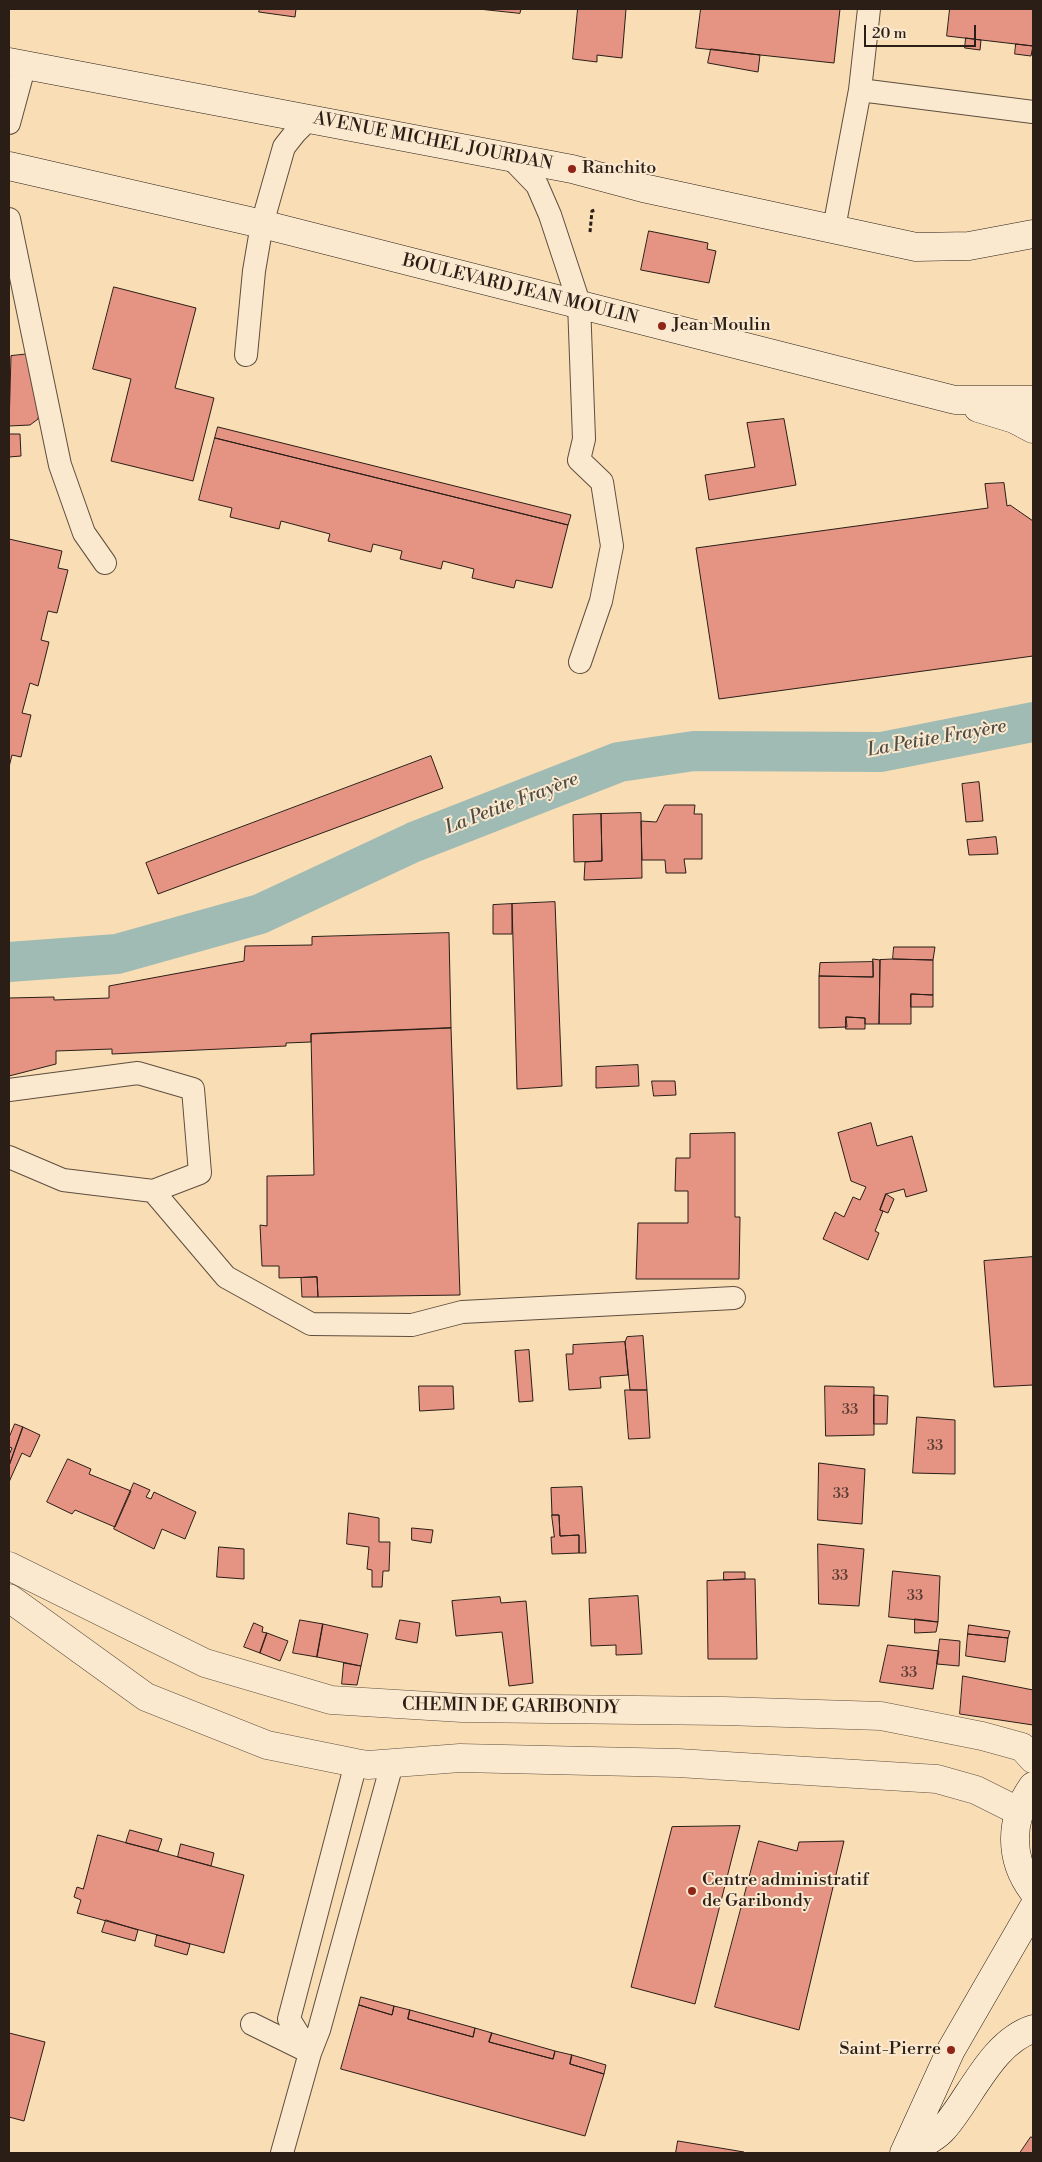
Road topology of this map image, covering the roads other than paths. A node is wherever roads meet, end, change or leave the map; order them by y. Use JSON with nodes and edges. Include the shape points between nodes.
{"nodes":[{"id":1,"x":869,"y":9,"type":"edge"},
{"id":2,"x":17,"y":63,"type":"edge"},
{"id":3,"x":860,"y":90,"type":"junction"},
{"id":4,"x":1033,"y":112,"type":"edge"},
{"id":5,"x":310,"y":118,"type":"junction"},
{"id":6,"x":9,"y":123,"type":"edge"},
{"id":7,"x":511,"y":158,"type":"junction"},
{"id":8,"x":9,"y":166,"type":"edge"},
{"id":9,"x":9,"y":219,"type":"edge"},
{"id":10,"x":262,"y":224,"type":"junction"},
{"id":11,"x":834,"y":228,"type":"junction"},
{"id":12,"x":1033,"y":234,"type":"edge"},
{"id":13,"x":579,"y":304,"type":"junction"},
{"id":14,"x":246,"y":355,"type":"dead end"},
{"id":15,"x":955,"y":400,"type":"junction"},
{"id":16,"x":1033,"y":400,"type":"edge"},
{"id":17,"x":1033,"y":429,"type":"edge"},
{"id":18,"x":105,"y":563,"type":"dead end"},
{"id":19,"x":580,"y":662,"type":"dead end"},
{"id":20,"x":9,"y":1090,"type":"edge"},
{"id":21,"x":9,"y":1157,"type":"edge"},
{"id":22,"x":153,"y":1191,"type":"junction"},
{"id":23,"x":734,"y":1298,"type":"dead end"},
{"id":24,"x":9,"y":1566,"type":"edge"},
{"id":25,"x":9,"y":1598,"type":"edge"},
{"id":26,"x":1033,"y":1759,"type":"edge"},
{"id":27,"x":356,"y":1763,"type":"junction"},
{"id":28,"x":392,"y":1764,"type":"junction"},
{"id":29,"x":1033,"y":1786,"type":"edge"},
{"id":30,"x":1018,"y":1811,"type":"junction"},
{"id":31,"x":1033,"y":1891,"type":"edge"},
{"id":32,"x":1033,"y":1908,"type":"edge"},
{"id":33,"x":252,"y":2024,"type":"dead end"},
{"id":34,"x":1033,"y":2029,"type":"edge"},
{"id":35,"x":310,"y":2053,"type":"junction"},
{"id":36,"x":282,"y":2153,"type":"edge"},
{"id":37,"x":904,"y":2153,"type":"edge"}],
"edges":[{"from":1,"to":3,"type":"lane"},
{"from":2,"to":5,"type":"street","name":"AVENUE MICHEL JOURDAN"},
{"from":2,"to":6,"type":"lane"},
{"from":3,"to":4,"type":"lane"},
{"from":3,"to":11,"type":"lane"},
{"from":5,"to":7,"type":"street","name":"AVENUE MICHEL JOURDAN"},
{"from":5,"to":10,"type":"lane","via":[[284,147]]},
{"from":7,"to":11,"type":"street","name":"AVENUE MICHEL JOURDAN"},
{"from":7,"to":13,"type":"lane","via":[[537,185]]},
{"from":8,"to":10,"type":"street","name":"BOULEVARD JEAN MOULIN"},
{"from":9,"to":18,"type":"lane","via":[[60,465],[84,533]]},
{"from":10,"to":13,"type":"street","name":"BOULEVARD JEAN MOULIN"},
{"from":10,"to":14,"type":"lane"},
{"from":11,"to":12,"type":"street","name":"AVENUE MICHEL JOURDAN","via":[[916,246],[969,246]]},
{"from":13,"to":15,"type":"street","name":"BOULEVARD JEAN MOULIN"},
{"from":13,"to":19,"type":"lane","via":[[584,439],[578,460],[602,482],[612,546],[601,600]]},
{"from":15,"to":16,"type":"street","name":"BOULEVARD JEAN MOULIN"},
{"from":15,"to":17,"type":"street","via":[[1014,419]]},
{"from":20,"to":22,"type":"lane","via":[[138,1073],[193,1089],[200,1173]]},
{"from":21,"to":22,"type":"lane","via":[[63,1180]]},
{"from":22,"to":23,"type":"lane","via":[[226,1277],[311,1324],[412,1325],[462,1312]]},
{"from":24,"to":26,"type":"street","name":"CHEMIN DE GARIBONDY","via":[[205,1663],[330,1700],[462,1708],[881,1716],[1022,1747]]},
{"from":25,"to":27,"type":"street","via":[[146,1697],[267,1745]]},
{"from":27,"to":28,"type":"street"},
{"from":27,"to":35,"type":"lane","via":[[289,2019]]},
{"from":28,"to":30,"type":"street","via":[[460,1758],[678,1763],[936,1779],[976,1790]]},
{"from":28,"to":35,"type":"lane"},
{"from":29,"to":30,"type":"street"},
{"from":30,"to":31,"type":"street","via":[[1014,1834],[1016,1858]]},
{"from":32,"to":37,"type":"street","via":[[951,2050]]},
{"from":33,"to":35,"type":"lane"},
{"from":34,"to":37,"type":"street","via":[[1020,2033],[1002,2048],[943,2130]]},
{"from":35,"to":36,"type":"lane"}]}
